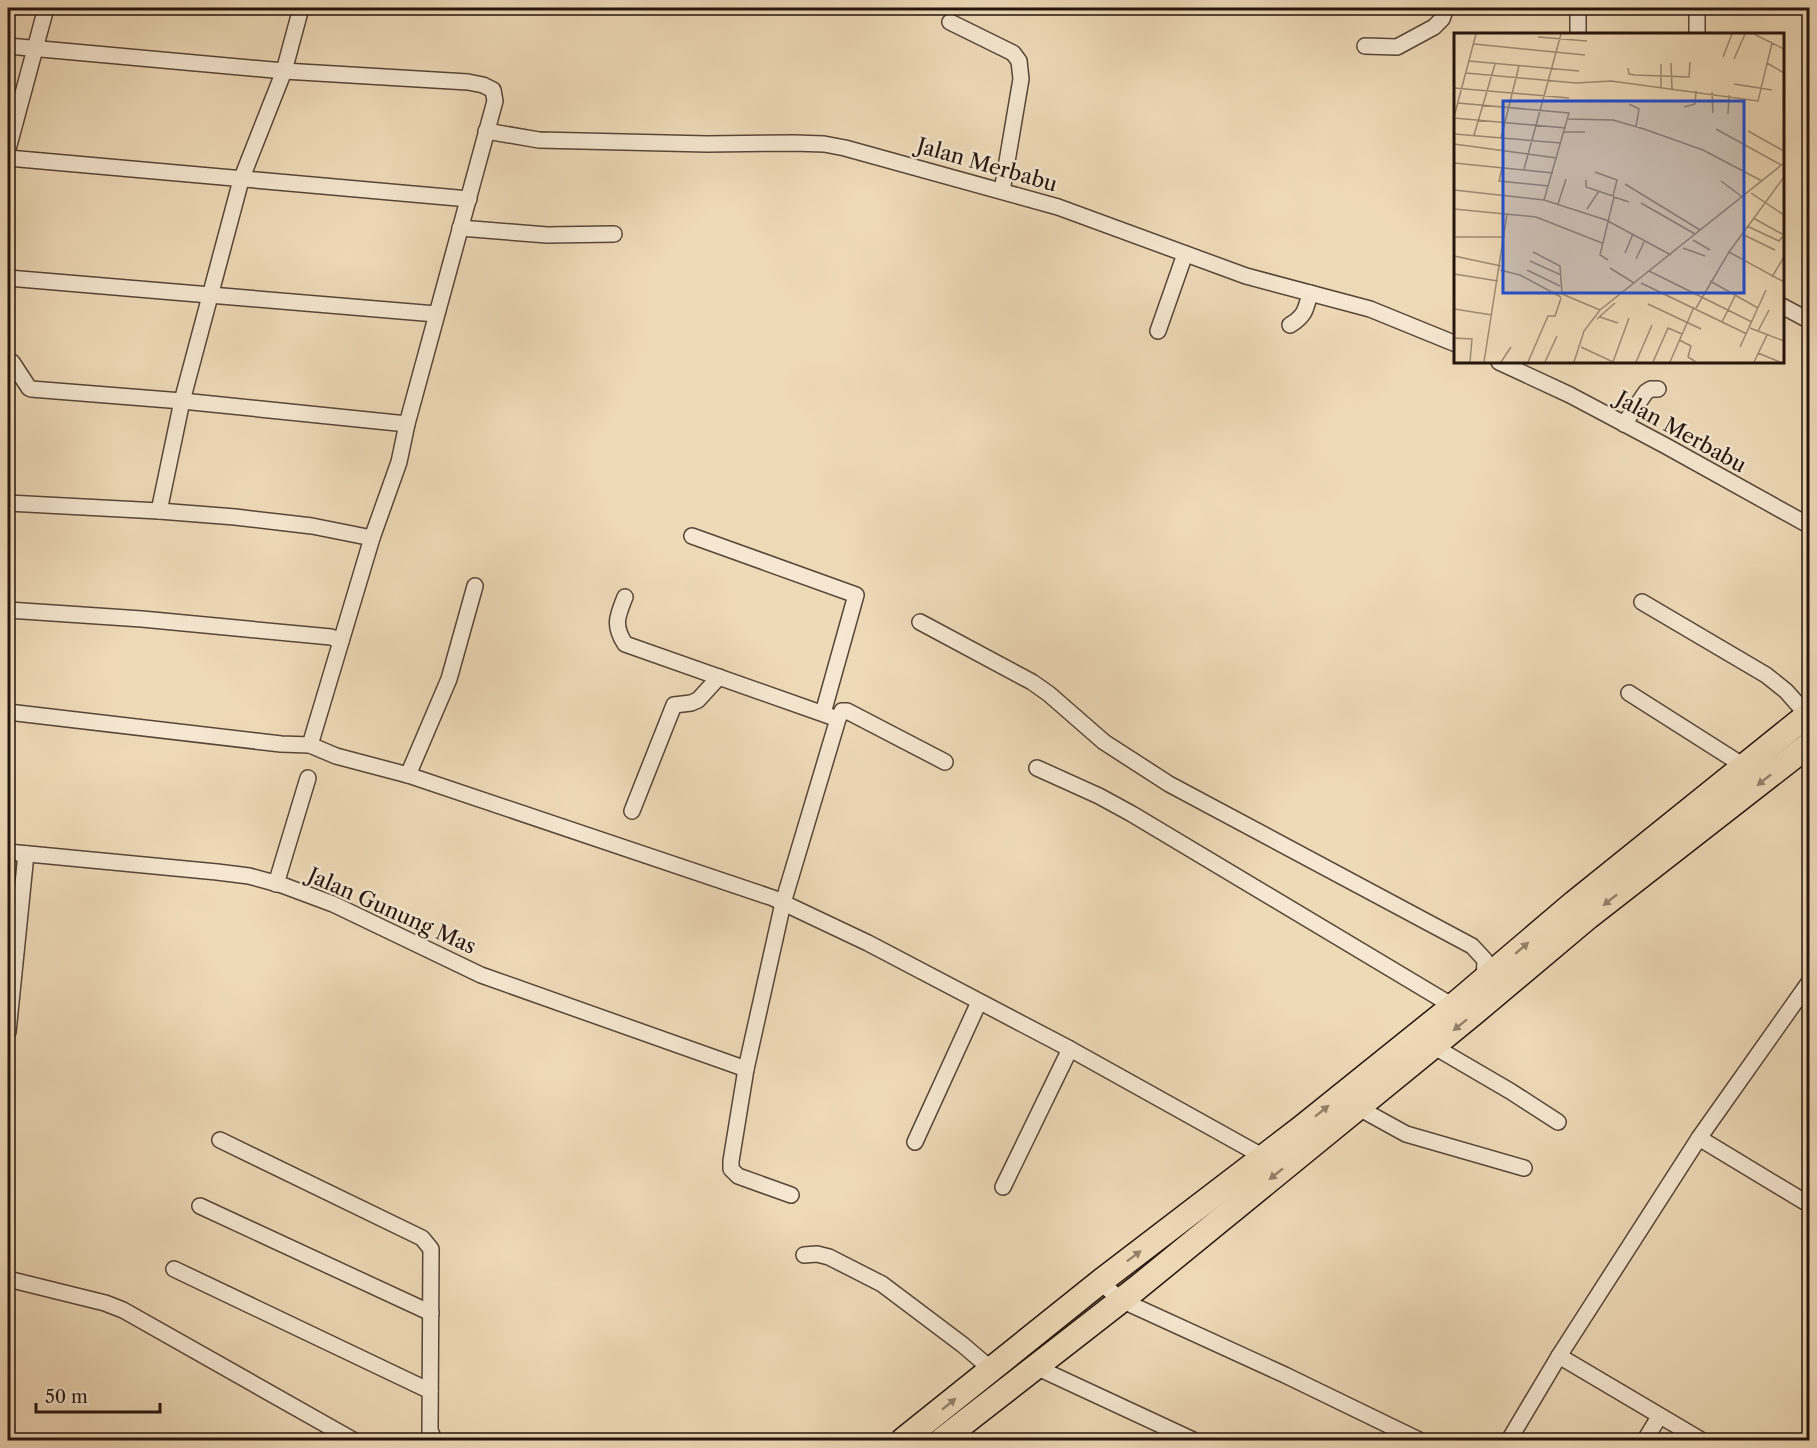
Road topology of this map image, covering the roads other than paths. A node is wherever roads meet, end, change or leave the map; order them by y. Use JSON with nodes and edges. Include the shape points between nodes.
{"nodes":[{"id":1,"x":46,"y":8,"type":"edge"},
{"id":2,"x":301,"y":8,"type":"edge"},
{"id":3,"x":1446,"y":8,"type":"edge"},
{"id":4,"x":1578,"y":8,"type":"edge"},
{"id":5,"x":1697,"y":8,"type":"edge"},
{"id":6,"x":950,"y":22,"type":"dead end"},
{"id":7,"x":1578,"y":33,"type":"edge"},
{"id":8,"x":1697,"y":33,"type":"edge"},
{"id":9,"x":8,"y":46,"type":"edge"},
{"id":10,"x":1365,"y":46,"type":"dead end"},
{"id":11,"x":35,"y":48,"type":"junction"},
{"id":12,"x":284,"y":70,"type":"junction"},
{"id":13,"x":486,"y":130,"type":"junction"},
{"id":14,"x":8,"y":149,"type":"edge"},
{"id":15,"x":8,"y":158,"type":"edge"},
{"id":16,"x":241,"y":180,"type":"junction"},
{"id":17,"x":1002,"y":191,"type":"junction"},
{"id":18,"x":469,"y":199,"type":"junction"},
{"id":19,"x":460,"y":228,"type":"junction"},
{"id":20,"x":614,"y":234,"type":"dead end"},
{"id":21,"x":1185,"y":254,"type":"junction"},
{"id":22,"x":8,"y":278,"type":"edge"},
{"id":23,"x":1310,"y":293,"type":"junction"},
{"id":24,"x":211,"y":296,"type":"junction"},
{"id":25,"x":1784,"y":307,"type":"edge"},
{"id":26,"x":436,"y":314,"type":"junction"},
{"id":27,"x":1809,"y":321,"type":"edge"},
{"id":28,"x":1290,"y":326,"type":"dead end"},
{"id":29,"x":1158,"y":331,"type":"dead end"},
{"id":30,"x":1454,"y":344,"type":"edge"},
{"id":31,"x":8,"y":361,"type":"edge"},
{"id":32,"x":1501,"y":363,"type":"edge"},
{"id":33,"x":1658,"y":389,"type":"dead end"},
{"id":34,"x":182,"y":401,"type":"junction"},
{"id":35,"x":407,"y":424,"type":"junction"},
{"id":36,"x":1624,"y":424,"type":"junction"},
{"id":37,"x":8,"y":503,"type":"edge"},
{"id":38,"x":159,"y":511,"type":"junction"},
{"id":39,"x":1807,"y":520,"type":"edge"},
{"id":40,"x":692,"y":536,"type":"dead end"},
{"id":41,"x":372,"y":538,"type":"junction"},
{"id":42,"x":475,"y":586,"type":"dead end"},
{"id":43,"x":626,"y":597,"type":"dead end"},
{"id":44,"x":1642,"y":602,"type":"dead end"},
{"id":45,"x":8,"y":610,"type":"edge"},
{"id":46,"x":920,"y":622,"type":"dead end"},
{"id":47,"x":341,"y":641,"type":"junction"},
{"id":48,"x":719,"y":677,"type":"junction"},
{"id":49,"x":1629,"y":693,"type":"dead end"},
{"id":50,"x":8,"y":711,"type":"edge"},
{"id":51,"x":1809,"y":715,"type":"edge"},
{"id":52,"x":830,"y":716,"type":"junction"},
{"id":53,"x":1809,"y":744,"type":"edge"},
{"id":54,"x":310,"y":745,"type":"junction"},
{"id":55,"x":945,"y":762,"type":"dead end"},
{"id":56,"x":1744,"y":766,"type":"junction"},
{"id":57,"x":1037,"y":768,"type":"dead end"},
{"id":58,"x":408,"y":775,"type":"junction"},
{"id":59,"x":308,"y":778,"type":"dead end"},
{"id":60,"x":632,"y":811,"type":"dead end"},
{"id":61,"x":8,"y":852,"type":"edge"},
{"id":62,"x":26,"y":854,"type":"junction"},
{"id":63,"x":276,"y":884,"type":"junction"},
{"id":64,"x":783,"y":903,"type":"junction"},
{"id":65,"x":1484,"y":981,"type":"junction"},
{"id":66,"x":1809,"y":981,"type":"edge"},
{"id":67,"x":979,"y":1002,"type":"junction"},
{"id":68,"x":1803,"y":1004,"type":"edge"},
{"id":69,"x":1453,"y":1006,"type":"junction"},
{"id":70,"x":8,"y":1026,"type":"edge"},
{"id":71,"x":1432,"y":1046,"type":"junction"},
{"id":72,"x":1070,"y":1049,"type":"junction"},
{"id":73,"x":746,"y":1069,"type":"junction"},
{"id":74,"x":1358,"y":1107,"type":"junction"},
{"id":75,"x":1558,"y":1122,"type":"dead end"},
{"id":76,"x":1306,"y":1136,"type":"junction"},
{"id":77,"x":1699,"y":1137,"type":"junction"},
{"id":78,"x":220,"y":1140,"type":"dead end"},
{"id":79,"x":915,"y":1142,"type":"dead end"},
{"id":80,"x":1264,"y":1156,"type":"junction"},
{"id":81,"x":1524,"y":1168,"type":"dead end"},
{"id":82,"x":1003,"y":1187,"type":"dead end"},
{"id":83,"x":791,"y":1195,"type":"dead end"},
{"id":84,"x":1809,"y":1205,"type":"edge"},
{"id":85,"x":200,"y":1206,"type":"dead end"},
{"id":86,"x":804,"y":1255,"type":"dead end"},
{"id":87,"x":174,"y":1269,"type":"dead end"},
{"id":88,"x":8,"y":1279,"type":"edge"},
{"id":89,"x":1100,"y":1282,"type":"junction"},
{"id":90,"x":1121,"y":1300,"type":"junction"},
{"id":91,"x":431,"y":1313,"type":"junction"},
{"id":92,"x":1559,"y":1356,"type":"junction"},
{"id":93,"x":1036,"y":1367,"type":"junction"},
{"id":94,"x":992,"y":1369,"type":"junction"},
{"id":95,"x":430,"y":1391,"type":"junction"},
{"id":96,"x":1659,"y":1417,"type":"junction"},
{"id":97,"x":352,"y":1440,"type":"edge"},
{"id":98,"x":434,"y":1440,"type":"edge"},
{"id":99,"x":903,"y":1440,"type":"edge"},
{"id":100,"x":942,"y":1440,"type":"edge"},
{"id":101,"x":1193,"y":1440,"type":"edge"},
{"id":102,"x":1419,"y":1440,"type":"edge"},
{"id":103,"x":1509,"y":1440,"type":"edge"},
{"id":104,"x":1645,"y":1440,"type":"edge"},
{"id":105,"x":1701,"y":1440,"type":"edge"}],
"edges":[{"from":1,"to":11,"type":"street"},
{"from":2,"to":12,"type":"street"},
{"from":3,"to":10,"type":"street","via":[[1434,27],[1397,47]]},
{"from":4,"to":7,"type":"street"},
{"from":5,"to":8,"type":"street"},
{"from":6,"to":17,"type":"street","via":[[1013,53],[1019,62],[1021,79]]},
{"from":9,"to":11,"type":"street"},
{"from":11,"to":12,"type":"street"},
{"from":11,"to":14,"type":"street"},
{"from":12,"to":13,"type":"street","via":[[483,85],[495,94]]},
{"from":12,"to":16,"type":"street"},
{"from":13,"to":17,"type":"street","name":"Jalan Merbabu","via":[[539,140],[824,144]]},
{"from":13,"to":18,"type":"street"},
{"from":15,"to":16,"type":"street"},
{"from":16,"to":18,"type":"street"},
{"from":16,"to":24,"type":"street"},
{"from":17,"to":21,"type":"street","name":"Jalan Merbabu","via":[[1058,207]]},
{"from":18,"to":19,"type":"street"},
{"from":19,"to":20,"type":"street","via":[[547,235]]},
{"from":19,"to":26,"type":"street"},
{"from":21,"to":23,"type":"street","name":"Jalan Merbabu"},
{"from":21,"to":29,"type":"street"},
{"from":22,"to":24,"type":"street"},
{"from":23,"to":28,"type":"street","via":[[1301,319]]},
{"from":23,"to":30,"type":"street","name":"Jalan Merbabu","via":[[1370,309]]},
{"from":24,"to":26,"type":"street"},
{"from":24,"to":34,"type":"street"},
{"from":25,"to":27,"type":"street"},
{"from":26,"to":35,"type":"street"},
{"from":31,"to":34,"type":"street","via":[[31,389]]},
{"from":32,"to":36,"type":"street","name":"Jalan Merbabu"},
{"from":33,"to":36,"type":"street","via":[[1646,392]]},
{"from":34,"to":35,"type":"street"},
{"from":34,"to":38,"type":"street"},
{"from":35,"to":41,"type":"street","via":[[399,462]]},
{"from":36,"to":39,"type":"street","name":"Jalan Merbabu"},
{"from":37,"to":38,"type":"street"},
{"from":38,"to":41,"type":"street","via":[[312,526]]},
{"from":40,"to":52,"type":"street","via":[[856,595]]},
{"from":41,"to":47,"type":"street"},
{"from":42,"to":58,"type":"street","via":[[449,680]]},
{"from":43,"to":48,"type":"street","via":[[617,623],[626,644]]},
{"from":44,"to":51,"type":"street","via":[[1766,675]]},
{"from":45,"to":47,"type":"street","via":[[142,619]]},
{"from":46,"to":65,"type":"street","via":[[1032,682],[1104,742],[1169,784],[1472,946],[1485,960]]},
{"from":47,"to":54,"type":"street"},
{"from":48,"to":52,"type":"street"},
{"from":48,"to":60,"type":"street","via":[[698,700],[674,705]]},
{"from":49,"to":56,"type":"street"},
{"from":50,"to":54,"type":"street"},
{"from":51,"to":56,"type":"main road"},
{"from":52,"to":55,"type":"street","via":[[847,711]]},
{"from":52,"to":64,"type":"street"},
{"from":53,"to":71,"type":"main road","one_way":true,"via":[[1588,917]]},
{"from":54,"to":58,"type":"street"},
{"from":65,"to":56,"type":"main road","one_way":true},
{"from":57,"to":69,"type":"street","via":[[1132,813]]},
{"from":58,"to":64,"type":"street"},
{"from":59,"to":63,"type":"street"},
{"from":61,"to":62,"type":"street","name":"Jalan Gunung Mas"},
{"from":62,"to":63,"type":"street","name":"Jalan Gunung Mas","via":[[217,872]]},
{"from":62,"to":70,"type":"street"},
{"from":63,"to":73,"type":"street","name":"Jalan Gunung Mas","via":[[333,904],[481,975]]},
{"from":64,"to":67,"type":"street"},
{"from":64,"to":73,"type":"street"},
{"from":65,"to":69,"type":"main road"},
{"from":66,"to":68,"type":"street"},
{"from":67,"to":72,"type":"street"},
{"from":67,"to":79,"type":"street"},
{"from":68,"to":77,"type":"street"},
{"from":76,"to":69,"type":"main road","one_way":true},
{"from":71,"to":74,"type":"main road"},
{"from":71,"to":75,"type":"street"},
{"from":72,"to":80,"type":"street"},
{"from":72,"to":82,"type":"street"},
{"from":73,"to":83,"type":"street","via":[[731,1169],[738,1176]]},
{"from":74,"to":76,"type":"main road"},
{"from":74,"to":81,"type":"street","via":[[1406,1134]]},
{"from":76,"to":80,"type":"main road"},
{"from":76,"to":90,"type":"main road","one_way":true},
{"from":77,"to":84,"type":"street"},
{"from":77,"to":92,"type":"street"},
{"from":78,"to":91,"type":"street","via":[[422,1238],[430,1249]]},
{"from":89,"to":80,"type":"main road","one_way":true},
{"from":85,"to":91,"type":"street"},
{"from":86,"to":94,"type":"street","via":[[829,1257],[882,1284]]},
{"from":87,"to":95,"type":"street"},
{"from":88,"to":97,"type":"street","via":[[123,1310]]},
{"from":89,"to":90,"type":"street"},
{"from":89,"to":94,"type":"main road"},
{"from":90,"to":93,"type":"main road"},
{"from":90,"to":102,"type":"street"},
{"from":91,"to":95,"type":"street"},
{"from":92,"to":96,"type":"street"},
{"from":92,"to":103,"type":"street"},
{"from":93,"to":100,"type":"main road"},
{"from":93,"to":101,"type":"street"},
{"from":99,"to":94,"type":"main road","one_way":true},
{"from":95,"to":98,"type":"street","via":[[430,1430]]},
{"from":96,"to":104,"type":"street"},
{"from":96,"to":105,"type":"street"}]}
